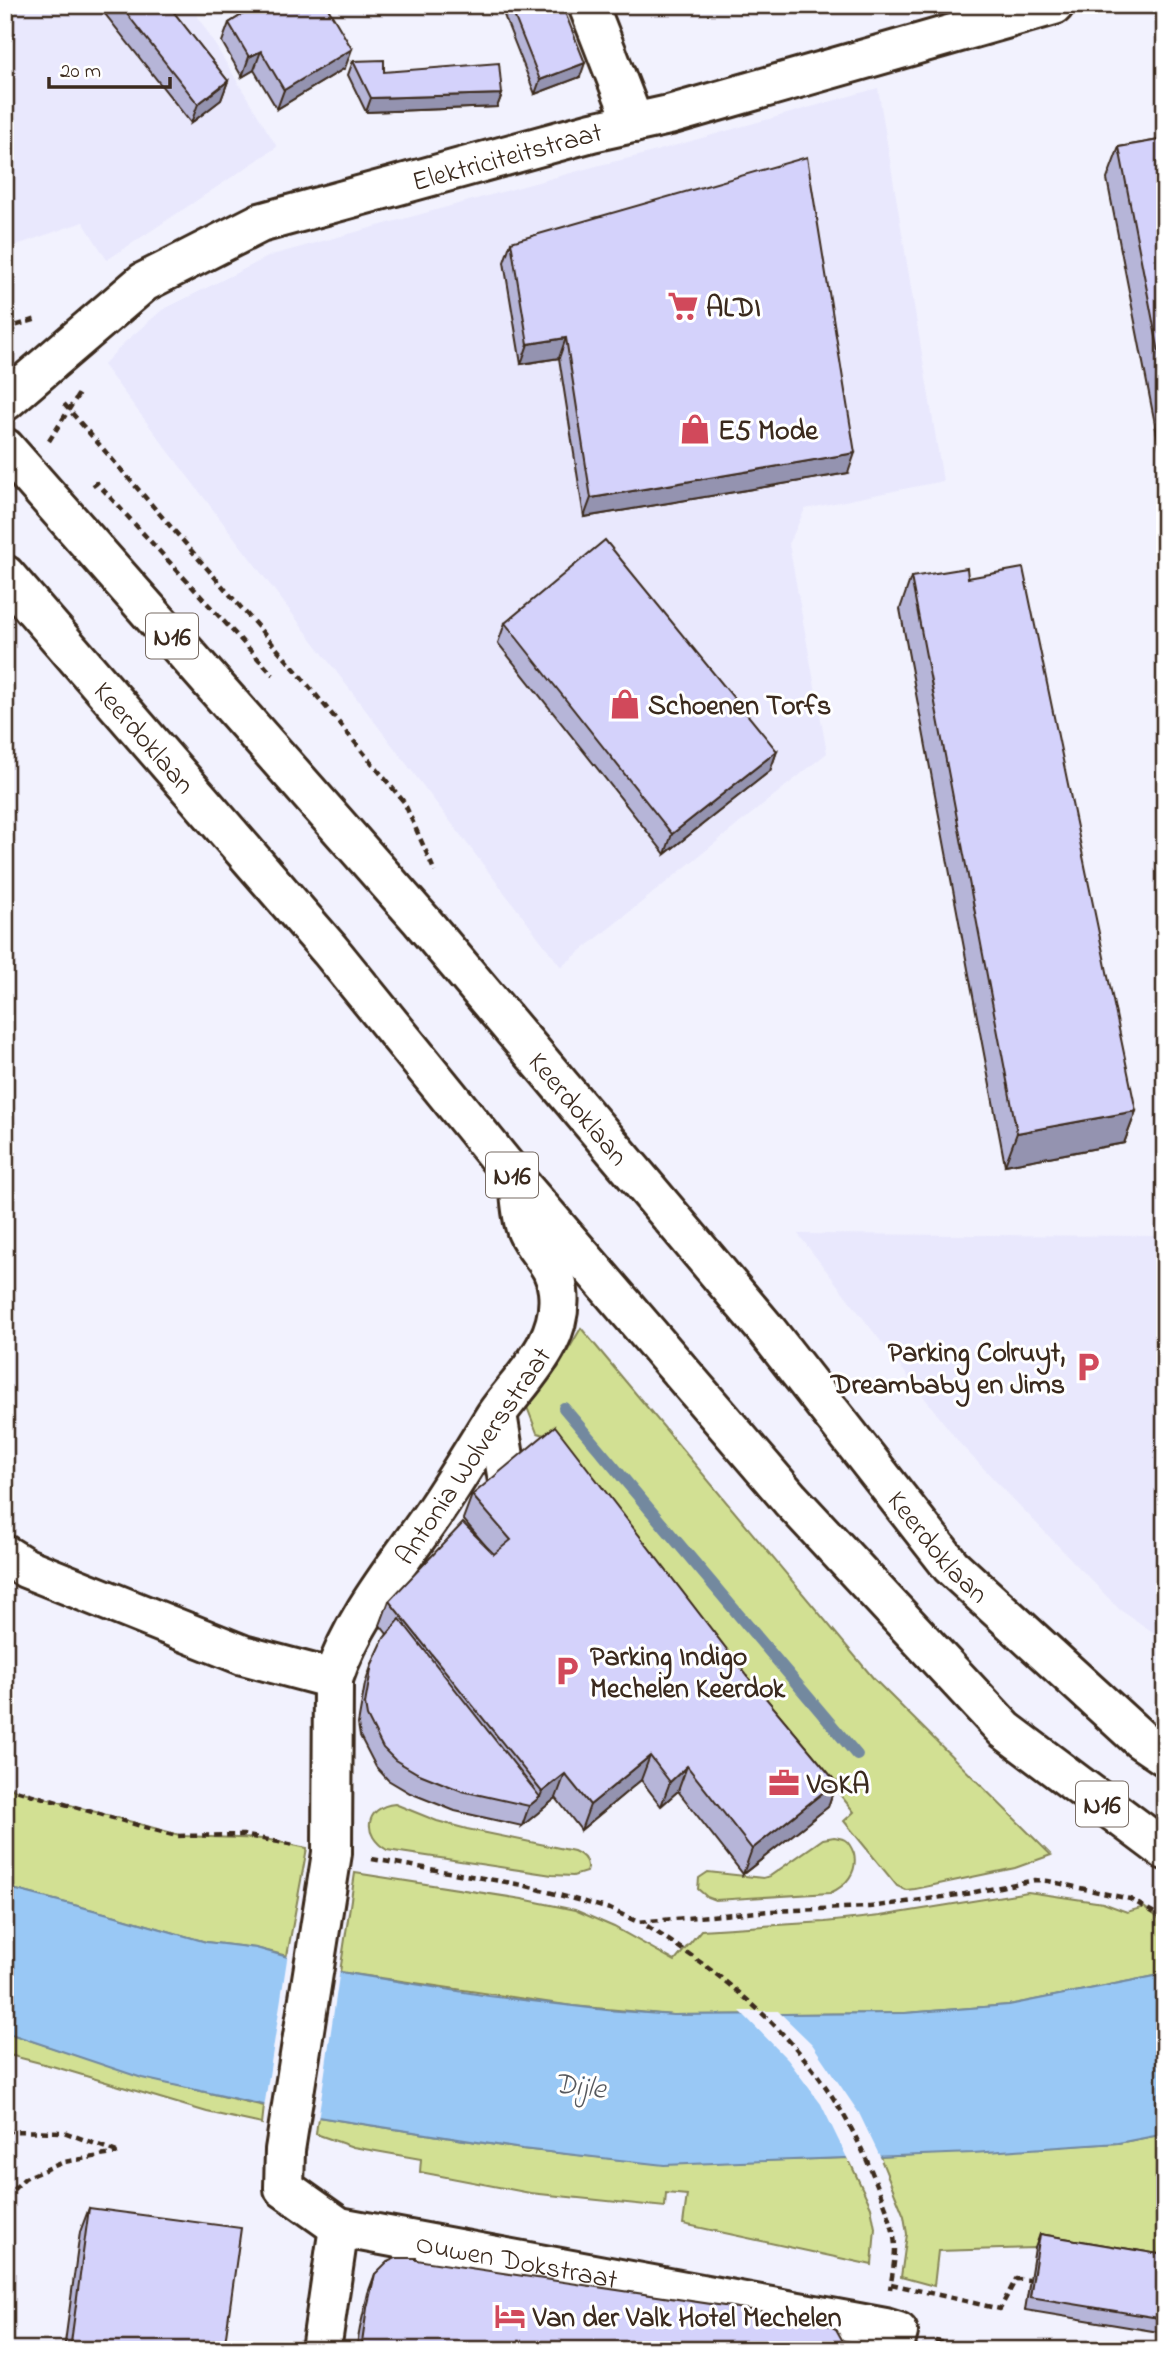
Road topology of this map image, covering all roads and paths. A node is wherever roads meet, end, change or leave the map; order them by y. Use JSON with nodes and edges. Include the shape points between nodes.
{"nodes":[{"id":1,"x":588,"y":5,"type":"edge"},
{"id":2,"x":1054,"y":5,"type":"edge"},
{"id":3,"x":634,"y":123,"type":"junction"},
{"id":4,"x":36,"y":375,"type":"junction"},
{"id":5,"x":5,"y":401,"type":"edge"},
{"id":6,"x":5,"y":448,"type":"edge"},
{"id":7,"x":5,"y":575,"type":"edge"},
{"id":8,"x":437,"y":876,"type":"dead end"},
{"id":9,"x":519,"y":1183,"type":"junction"},
{"id":10,"x":497,"y":1414,"type":"junction"},
{"id":11,"x":517,"y":1473,"type":"edge"},
{"id":12,"x":436,"y":1510,"type":"junction"},
{"id":13,"x":464,"y":1541,"type":"edge"},
{"id":14,"x":5,"y":1555,"type":"edge"},
{"id":15,"x":334,"y":1679,"type":"junction"},
{"id":16,"x":1165,"y":1756,"type":"edge"},
{"id":17,"x":5,"y":1787,"type":"edge"},
{"id":18,"x":1165,"y":1850,"type":"edge"},
{"id":19,"x":331,"y":1859,"type":"junction"},
{"id":20,"x":1165,"y":1919,"type":"edge"},
{"id":21,"x":647,"y":1926,"type":"dead end"},
{"id":22,"x":5,"y":2131,"type":"edge"},
{"id":23,"x":5,"y":2199,"type":"edge"},
{"id":24,"x":339,"y":2227,"type":"junction"},
{"id":25,"x":1030,"y":2280,"type":"edge"},
{"id":26,"x":891,"y":2284,"type":"junction"},
{"id":27,"x":892,"y":2337,"type":"edge"},
{"id":28,"x":321,"y":2350,"type":"edge"}],
"edges":[{"from":1,"to":3,"type":"main road"},
{"from":2,"to":3,"type":"main road","name":"Elektriciteitstraat"},
{"from":3,"to":4,"type":"main road","name":"Elektriciteitstraat","via":[[260,223],[144,282]]},
{"from":4,"to":5,"type":"main road","name":"Elektriciteitstraat"},
{"from":4,"to":8,"type":"path","via":[[259,628],[404,802]]},
{"from":6,"to":16,"type":"main road","name":"Keerdoklaan","number":"N16","via":[[430,930],[768,1332],[951,1566],[1140,1739]]},
{"from":7,"to":9,"type":"main road","name":"Keerdoklaan","number":"N16","via":[[330,950]]},
{"from":9,"to":10,"type":"main road","name":"Antonia Wolversstraat","via":[[526,1230],[552,1266],[558,1292],[557,1322],[544,1351]]},
{"from":9,"to":18,"type":"main road","name":"Keerdoklaan","number":"N16","via":[[790,1499],[1005,1730]]},
{"from":10,"to":11,"type":"main road"},
{"from":10,"to":12,"type":"main road","name":"Antonia Wolversstraat"},
{"from":12,"to":13,"type":"main road"},
{"from":12,"to":15,"type":"main road","name":"Antonia Wolversstraat","via":[[359,1620]]},
{"from":14,"to":15,"type":"main road","via":[[26,1568],[243,1655]]},
{"from":15,"to":19,"type":"main road","name":"Antonia Wolversstraat"},
{"from":17,"to":19,"type":"path","via":[[176,1836],[243,1835]]},
{"from":19,"to":20,"type":"path","via":[[523,1885],[610,1909],[638,1922],[870,1907],[1035,1880],[1130,1899]]},
{"from":19,"to":24,"type":"main road","name":"Antonia Wolversstraat","via":[[285,2150],[284,2188]]},
{"from":21,"to":26,"type":"path","via":[[684,1949],[751,2003],[806,2057],[836,2099],[885,2203],[895,2247]]},
{"from":22,"to":23,"type":"path","via":[[64,2132],[118,2153],[64,2162],[25,2178]]},
{"from":24,"to":27,"type":"main road","name":"Ouwen Dokstraat"},
{"from":24,"to":28,"type":"main road"},
{"from":25,"to":26,"type":"path","via":[[1016,2279],[1000,2309]]},
{"from":26,"to":27,"type":"path"}]}
